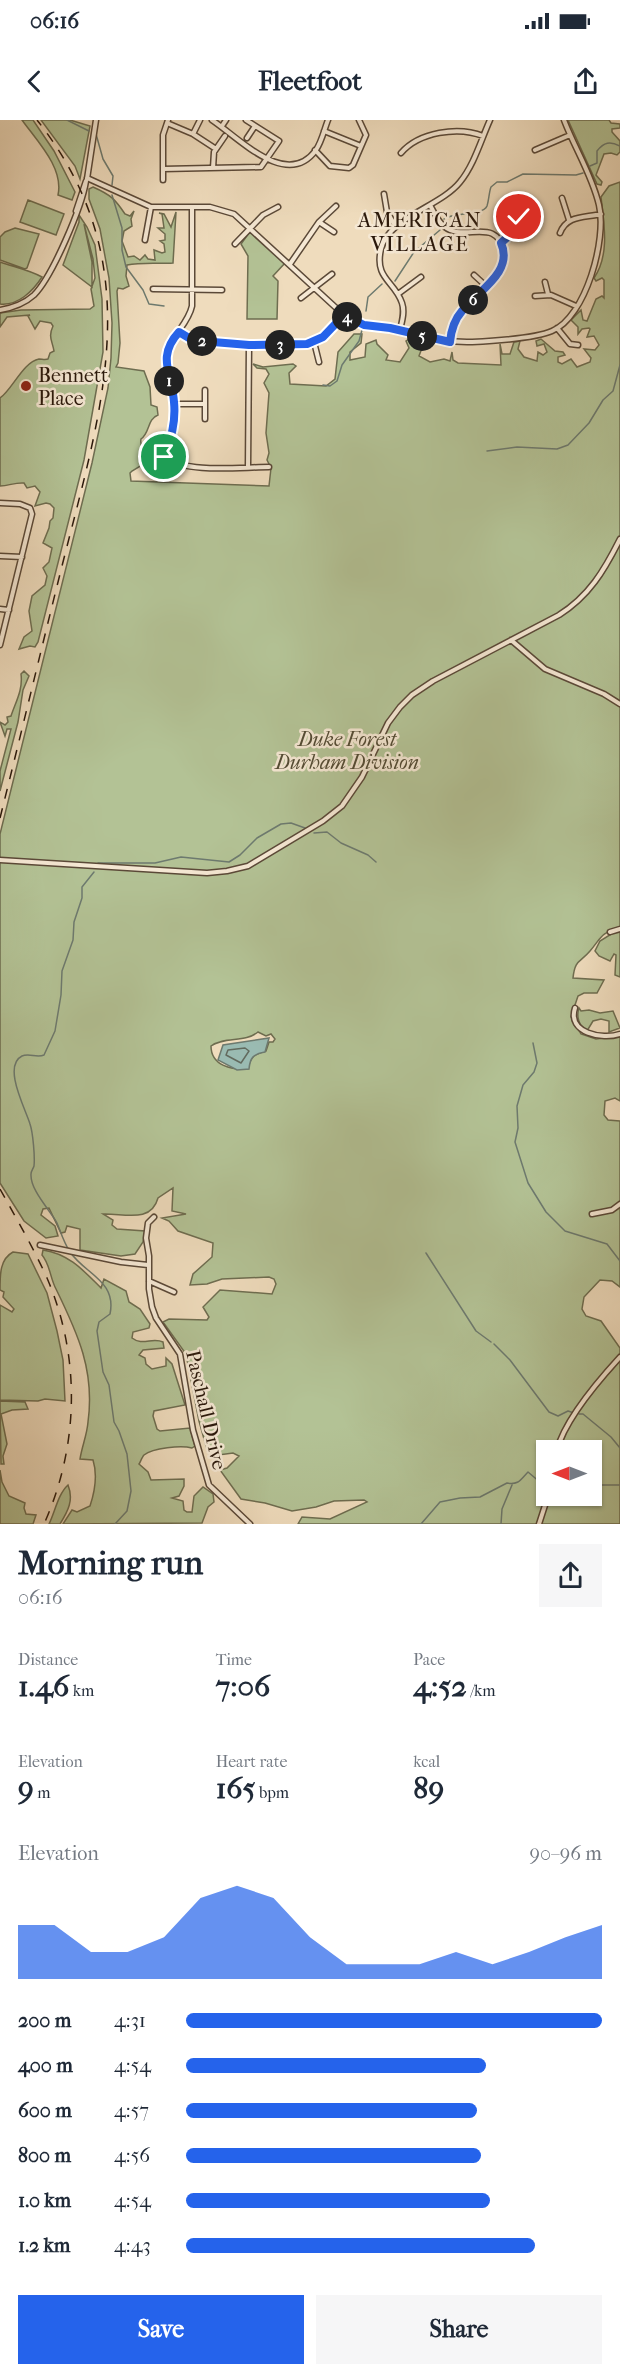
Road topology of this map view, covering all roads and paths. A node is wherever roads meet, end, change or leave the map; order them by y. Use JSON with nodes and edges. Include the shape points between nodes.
{"nodes":[{"id":1,"x":96,"y":120,"type":"edge"},
{"id":2,"x":200,"y":120,"type":"edge"},
{"id":3,"x":213,"y":120,"type":"edge"},
{"id":4,"x":226,"y":120,"type":"edge"},
{"id":5,"x":246,"y":120,"type":"edge"},
{"id":6,"x":328,"y":120,"type":"edge"},
{"id":7,"x":359,"y":120,"type":"edge"},
{"id":8,"x":490,"y":120,"type":"edge"},
{"id":9,"x":564,"y":120,"type":"edge"},
{"id":10,"x":168,"y":122,"type":"edge"},
{"id":11,"x":222,"y":126,"type":"junction"},
{"id":12,"x":255,"y":126,"type":"junction"},
{"id":13,"x":324,"y":131,"type":"junction"},
{"id":14,"x":193,"y":134,"type":"junction"},
{"id":15,"x":570,"y":135,"type":"junction"},
{"id":16,"x":225,"y":136,"type":"dead end"},
{"id":17,"x":483,"y":136,"type":"junction"},
{"id":18,"x":248,"y":138,"type":"dead end"},
{"id":19,"x":361,"y":146,"type":"junction"},
{"id":20,"x":216,"y":149,"type":"junction"},
{"id":21,"x":315,"y":150,"type":"junction"},
{"id":22,"x":535,"y":150,"type":"dead end"},
{"id":23,"x":401,"y":153,"type":"dead end"},
{"id":24,"x":266,"y":159,"type":"junction"},
{"id":25,"x":213,"y":168,"type":"junction"},
{"id":26,"x":163,"y":169,"type":"junction"},
{"id":27,"x":86,"y":180,"type":"junction"},
{"id":28,"x":163,"y":180,"type":"dead end"},
{"id":29,"x":384,"y":194,"type":"dead end"},
{"id":30,"x":562,"y":198,"type":"dead end"},
{"id":31,"x":430,"y":205,"type":"junction"},
{"id":32,"x":336,"y":206,"type":"dead end"},
{"id":33,"x":516,"y":206,"type":"dead end"},
{"id":34,"x":151,"y":207,"type":"junction"},
{"id":35,"x":192,"y":207,"type":"junction"},
{"id":36,"x":278,"y":207,"type":"dead end"},
{"id":37,"x":601,"y":214,"type":"junction"},
{"id":38,"x":569,"y":220,"type":"junction"},
{"id":39,"x":319,"y":222,"type":"junction"},
{"id":40,"x":396,"y":227,"type":"junction"},
{"id":41,"x":251,"y":228,"type":"junction"},
{"id":42,"x":334,"y":232,"type":"dead end"},
{"id":43,"x":560,"y":233,"type":"dead end"},
{"id":44,"x":145,"y":240,"type":"dead end"},
{"id":45,"x":501,"y":243,"type":"junction"},
{"id":46,"x":235,"y":244,"type":"dead end"},
{"id":47,"x":290,"y":264,"type":"junction"},
{"id":48,"x":332,"y":274,"type":"dead end"},
{"id":49,"x":474,"y":275,"type":"dead end"},
{"id":50,"x":421,"y":277,"type":"dead end"},
{"id":51,"x":545,"y":282,"type":"dead end"},
{"id":52,"x":486,"y":286,"type":"junction"},
{"id":53,"x":315,"y":288,"type":"junction"},
{"id":54,"x":153,"y":289,"type":"dead end"},
{"id":55,"x":192,"y":290,"type":"junction"},
{"id":56,"x":222,"y":290,"type":"dead end"},
{"id":57,"x":398,"y":294,"type":"junction"},
{"id":58,"x":548,"y":294,"type":"junction"},
{"id":59,"x":535,"y":296,"type":"dead end"},
{"id":60,"x":301,"y":298,"type":"dead end"},
{"id":61,"x":576,"y":306,"type":"junction"},
{"id":62,"x":0,"y":310,"type":"edge"},
{"id":63,"x":344,"y":315,"type":"junction"},
{"id":64,"x":557,"y":328,"type":"junction"},
{"id":65,"x":400,"y":330,"type":"junction"},
{"id":66,"x":179,"y":332,"type":"junction"},
{"id":67,"x":314,"y":342,"type":"junction"},
{"id":68,"x":450,"y":342,"type":"junction"},
{"id":69,"x":249,"y":345,"type":"junction"},
{"id":70,"x":578,"y":345,"type":"dead end"},
{"id":71,"x":319,"y":362,"type":"dead end"},
{"id":72,"x":205,"y":390,"type":"dead end"},
{"id":73,"x":174,"y":404,"type":"junction"},
{"id":74,"x":205,"y":404,"type":"junction"},
{"id":75,"x":205,"y":418,"type":"dead end"},
{"id":76,"x":164,"y":457,"type":"junction"},
{"id":77,"x":155,"y":467,"type":"dead end"},
{"id":78,"x":248,"y":467,"type":"junction"},
{"id":79,"x":269,"y":467,"type":"dead end"},
{"id":80,"x":0,"y":503,"type":"edge"},
{"id":81,"x":620,"y":539,"type":"edge"},
{"id":82,"x":0,"y":556,"type":"edge"},
{"id":83,"x":22,"y":558,"type":"junction"},
{"id":84,"x":0,"y":609,"type":"edge"},
{"id":85,"x":9,"y":610,"type":"junction"},
{"id":86,"x":511,"y":640,"type":"junction"},
{"id":87,"x":0,"y":645,"type":"edge"},
{"id":88,"x":620,"y":704,"type":"edge"},
{"id":89,"x":0,"y":860,"type":"edge"},
{"id":90,"x":620,"y":929,"type":"edge"},
{"id":91,"x":610,"y":932,"type":"dead end"},
{"id":92,"x":575,"y":1008,"type":"dead end"},
{"id":93,"x":620,"y":1034,"type":"edge"},
{"id":94,"x":620,"y":1204,"type":"edge"},
{"id":95,"x":592,"y":1214,"type":"dead end"},
{"id":96,"x":154,"y":1216,"type":"dead end"},
{"id":97,"x":40,"y":1245,"type":"dead end"},
{"id":98,"x":148,"y":1265,"type":"junction"},
{"id":99,"x":149,"y":1281,"type":"junction"},
{"id":100,"x":174,"y":1292,"type":"dead end"},
{"id":101,"x":620,"y":1357,"type":"edge"},
{"id":102,"x":562,"y":1440,"type":"edge"},
{"id":103,"x":545,"y":1506,"type":"edge"},
{"id":104,"x":250,"y":1524,"type":"edge"},
{"id":105,"x":539,"y":1524,"type":"edge"}],
"edges":[{"from":1,"to":27,"type":"street"},
{"from":2,"to":14,"type":"street"},
{"from":3,"to":11,"type":"street"},
{"from":4,"to":11,"type":"street"},
{"from":5,"to":12,"type":"street"},
{"from":6,"to":13,"type":"street"},
{"from":7,"to":19,"type":"street","via":[[366,134]]},
{"from":8,"to":17,"type":"street"},
{"from":9,"to":15,"type":"street"},
{"from":10,"to":14,"type":"street"},
{"from":10,"to":26,"type":"street","via":[[162,135]]},
{"from":11,"to":24,"type":"street"},
{"from":12,"to":18,"type":"street"},
{"from":12,"to":24,"type":"street","via":[[279,141]]},
{"from":13,"to":19,"type":"street"},
{"from":13,"to":21,"type":"street"},
{"from":14,"to":20,"type":"street"},
{"from":15,"to":22,"type":"street"},
{"from":15,"to":37,"type":"street"},
{"from":16,"to":20,"type":"street"},
{"from":17,"to":23,"type":"street","via":[[460,131],[422,138]]},
{"from":17,"to":31,"type":"street","via":[[460,182]]},
{"from":19,"to":21,"type":"street","via":[[349,168],[330,166]]},
{"from":20,"to":25,"type":"street"},
{"from":21,"to":24,"type":"street","via":[[298,164],[277,164]]},
{"from":24,"to":25,"type":"street","via":[[258,168]]},
{"from":25,"to":26,"type":"street"},
{"from":26,"to":28,"type":"street"},
{"from":27,"to":34,"type":"street"},
{"from":27,"to":62,"type":"street","via":[[59,255],[42,285],[24,302]]},
{"from":29,"to":40,"type":"street","via":[[387,212]]},
{"from":30,"to":38,"type":"street"},
{"from":31,"to":40,"type":"street"},
{"from":31,"to":45,"type":"street","via":[[448,229],[483,231]]},
{"from":32,"to":39,"type":"street"},
{"from":33,"to":45,"type":"street","via":[[516,227]]},
{"from":34,"to":35,"type":"street"},
{"from":34,"to":44,"type":"street"},
{"from":35,"to":41,"type":"street","via":[[230,212]]},
{"from":35,"to":55,"type":"street"},
{"from":36,"to":41,"type":"street","via":[[262,215]]},
{"from":37,"to":38,"type":"street"},
{"from":37,"to":61,"type":"street","via":[[597,261]]},
{"from":38,"to":43,"type":"street"},
{"from":39,"to":42,"type":"street"},
{"from":39,"to":47,"type":"street"},
{"from":40,"to":57,"type":"street","via":[[384,242],[380,262],[385,278]]},
{"from":41,"to":46,"type":"street"},
{"from":41,"to":47,"type":"street"},
{"from":45,"to":52,"type":"street","via":[[503,266]]},
{"from":47,"to":53,"type":"street"},
{"from":48,"to":53,"type":"street"},
{"from":49,"to":52,"type":"street"},
{"from":50,"to":57,"type":"street"},
{"from":51,"to":58,"type":"street"},
{"from":52,"to":68,"type":"street","via":[[459,314]]},
{"from":53,"to":60,"type":"street"},
{"from":53,"to":63,"type":"street"},
{"from":54,"to":55,"type":"street"},
{"from":55,"to":56,"type":"street"},
{"from":55,"to":66,"type":"street","via":[[190,312]]},
{"from":57,"to":65,"type":"street","via":[[403,309]]},
{"from":58,"to":59,"type":"street"},
{"from":58,"to":61,"type":"street"},
{"from":61,"to":64,"type":"street","via":[[568,320]]},
{"from":63,"to":65,"type":"street","via":[[360,324]]},
{"from":63,"to":67,"type":"street"},
{"from":64,"to":68,"type":"street","via":[[533,335]]},
{"from":64,"to":70,"type":"street","via":[[570,344]]},
{"from":65,"to":68,"type":"street"},
{"from":66,"to":69,"type":"street","via":[[197,340]]},
{"from":66,"to":73,"type":"street","via":[[166,359]]},
{"from":67,"to":69,"type":"street"},
{"from":67,"to":71,"type":"street"},
{"from":69,"to":78,"type":"street"},
{"from":72,"to":74,"type":"street"},
{"from":73,"to":74,"type":"street"},
{"from":73,"to":76,"type":"street","via":[[173,428]]},
{"from":74,"to":75,"type":"street"},
{"from":76,"to":77,"type":"street"},
{"from":76,"to":78,"type":"street","via":[[189,466]]},
{"from":78,"to":79,"type":"street"},
{"from":80,"to":83,"type":"street","via":[[24,505],[32,510]]},
{"from":81,"to":86,"type":"street","via":[[585,595],[560,614]]},
{"from":82,"to":83,"type":"street"},
{"from":83,"to":85,"type":"street"},
{"from":84,"to":85,"type":"street"},
{"from":85,"to":87,"type":"street"},
{"from":86,"to":88,"type":"street","via":[[544,669]]},
{"from":86,"to":89,"type":"street","via":[[412,695],[392,718],[363,777],[339,809],[248,866],[207,873]]},
{"from":90,"to":91,"type":"street"},
{"from":92,"to":93,"type":"street","via":[[576,1021],[585,1033]]},
{"from":94,"to":95,"type":"street"},
{"from":96,"to":98,"type":"street","name":"Paschall Drive","via":[[148,1223],[146,1238]]},
{"from":97,"to":98,"type":"street"},
{"from":98,"to":99,"type":"street","name":"Paschall Drive"},
{"from":99,"to":100,"type":"street"},
{"from":99,"to":104,"type":"street","name":"Paschall Drive","via":[[155,1314],[180,1354],[193,1430],[209,1485]]},
{"from":101,"to":102,"type":"street","via":[[571,1420]]},
{"from":103,"to":105,"type":"street"}]}
